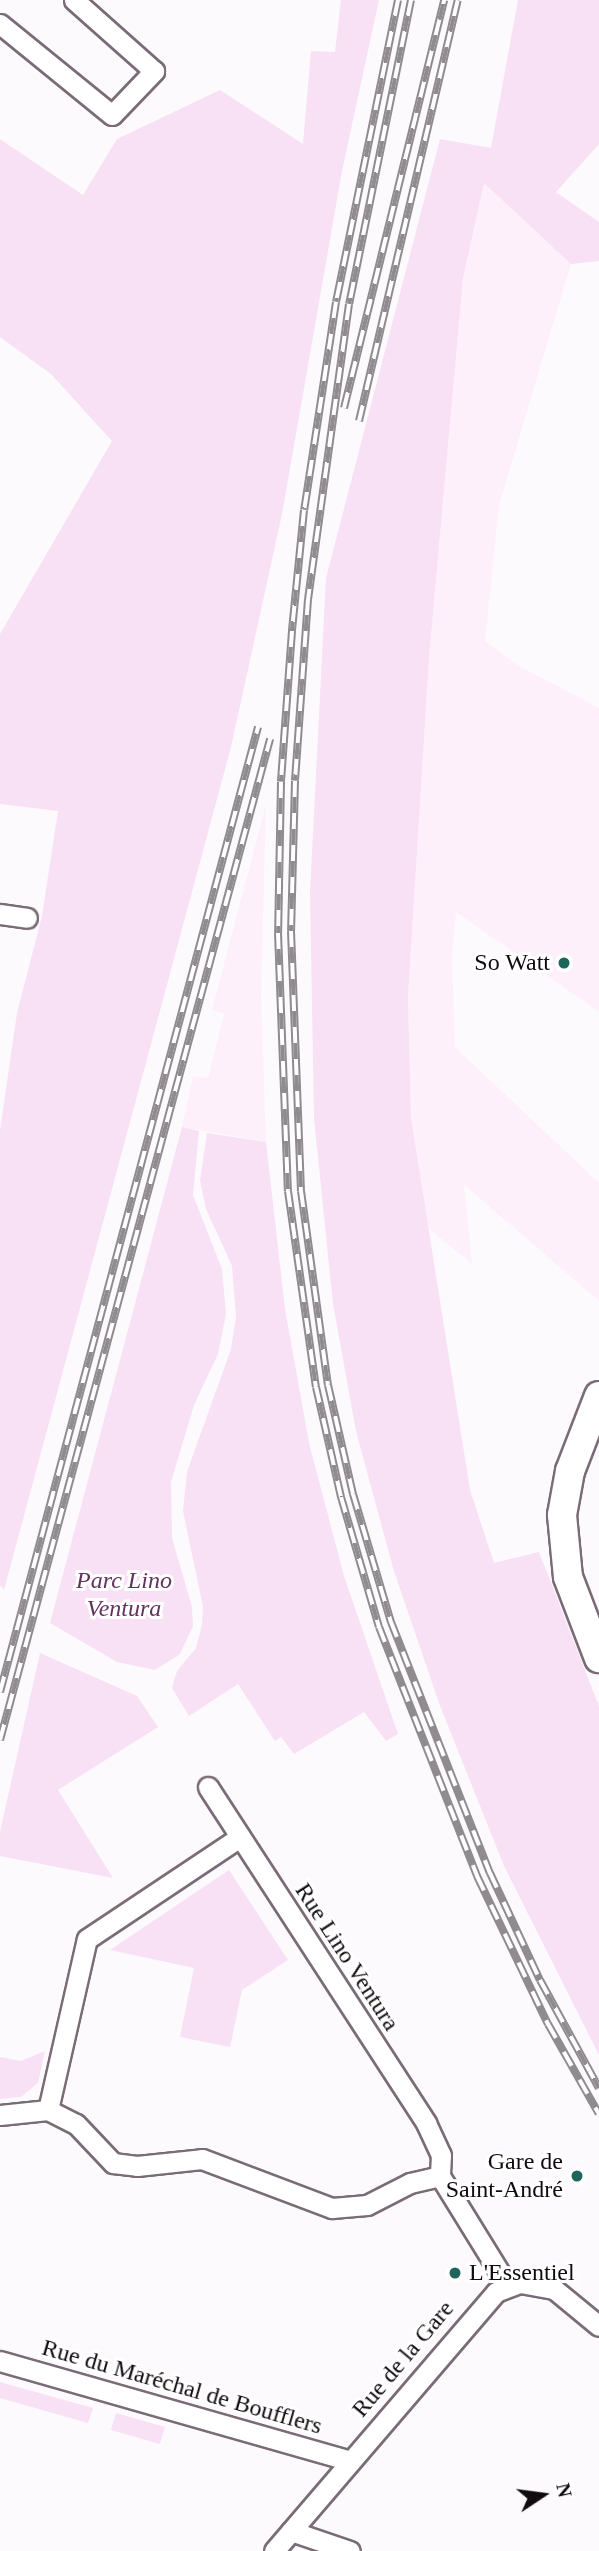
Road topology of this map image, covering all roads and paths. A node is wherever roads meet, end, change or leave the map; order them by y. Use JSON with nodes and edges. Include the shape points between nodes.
{"nodes":[{"id":1,"x":74,"y":0,"type":"edge"},
{"id":2,"x":0,"y":24,"type":"edge"},
{"id":3,"x":0,"y":914,"type":"edge"},
{"id":4,"x":27,"y":918,"type":"dead end"},
{"id":5,"x":599,"y":1396,"type":"edge"},
{"id":6,"x":599,"y":1658,"type":"edge"},
{"id":7,"x":208,"y":1787,"type":"dead end"},
{"id":8,"x":240,"y":1837,"type":"junction"},
{"id":9,"x":48,"y":2110,"type":"junction"},
{"id":10,"x":0,"y":2115,"type":"edge"},
{"id":11,"x":440,"y":2176,"type":"junction"},
{"id":12,"x":508,"y":2286,"type":"junction"},
{"id":13,"x":599,"y":2326,"type":"edge"},
{"id":14,"x":0,"y":2361,"type":"edge"},
{"id":15,"x":350,"y":2460,"type":"junction"},
{"id":16,"x":290,"y":2532,"type":"junction"},
{"id":17,"x":274,"y":2551,"type":"edge"},
{"id":18,"x":349,"y":2551,"type":"edge"}],
"edges":[{"from":1,"to":2,"type":"street","via":[[154,71],[112,115]]},
{"from":3,"to":4,"type":"street"},
{"from":5,"to":6,"type":"main road","via":[[570,1471],[562,1515],[568,1577]]},
{"from":7,"to":8,"type":"street","name":"Rue Lino Ventura"},
{"from":8,"to":9,"type":"street","via":[[87,1938]]},
{"from":8,"to":11,"type":"street","name":"Rue Lino Ventura","via":[[426,2123],[440,2155]]},
{"from":9,"to":10,"type":"street"},
{"from":9,"to":11,"type":"street","via":[[76,2124],[113,2162],[137,2166],[202,2159],[319,2206],[368,2206],[410,2183]]},
{"from":11,"to":12,"type":"street"},
{"from":12,"to":13,"type":"street","via":[[534,2284],[554,2289]]},
{"from":12,"to":15,"type":"street","name":"Rue de la Gare","via":[[476,2309]]},
{"from":14,"to":15,"type":"street","name":"Rue du Maréchal de Boufflers"},
{"from":15,"to":16,"type":"street","name":"Rue de la Gare"},
{"from":16,"to":17,"type":"street","name":"Rue de la Gare"},
{"from":16,"to":18,"type":"street"}]}
